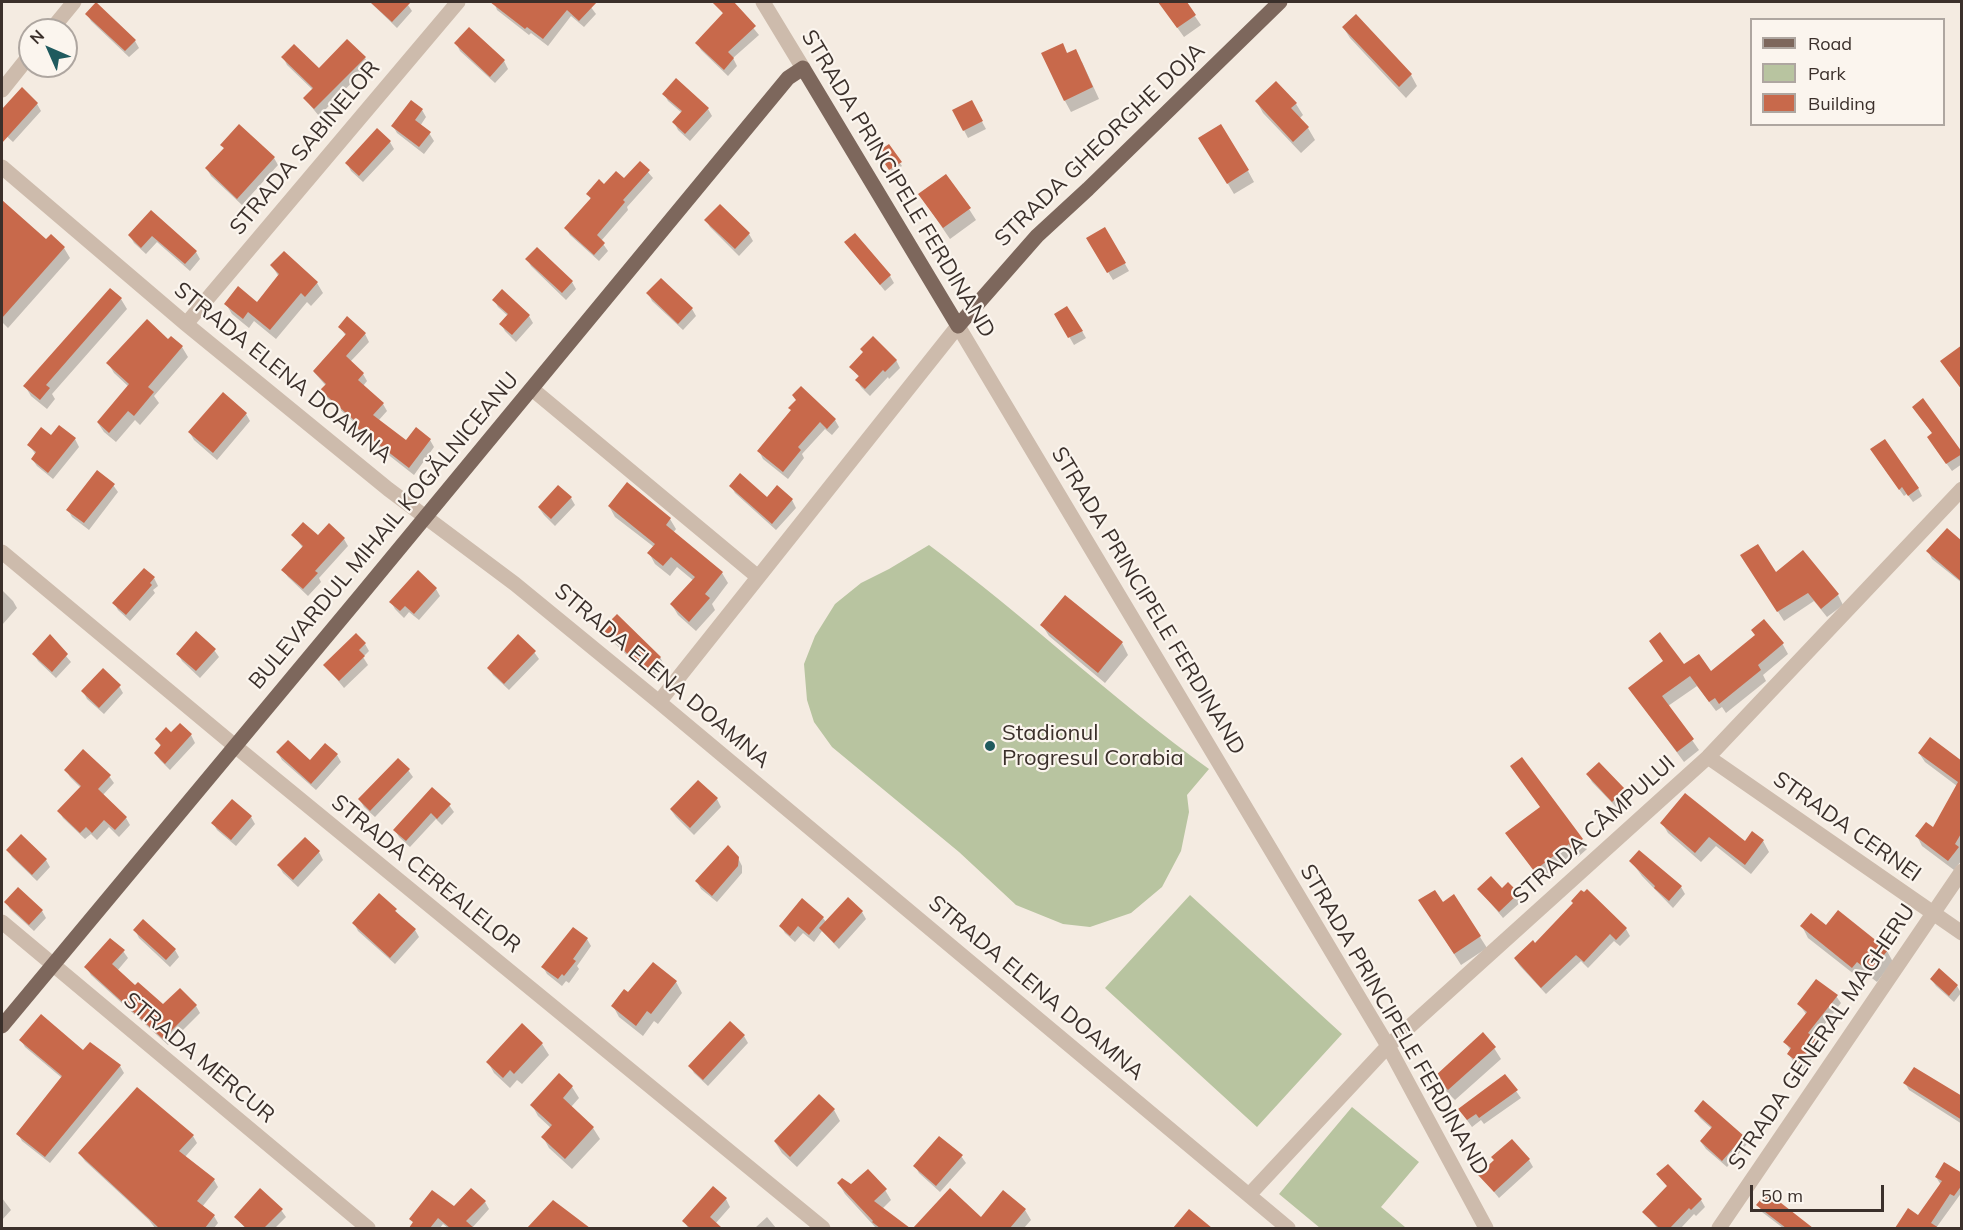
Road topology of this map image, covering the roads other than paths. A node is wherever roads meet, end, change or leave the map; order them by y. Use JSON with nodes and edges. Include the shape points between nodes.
{"nodes":[{"id":1,"x":74,"y":2,"type":"edge"},
{"id":2,"x":458,"y":2,"type":"edge"},
{"id":3,"x":763,"y":2,"type":"edge"},
{"id":4,"x":1280,"y":2,"type":"edge"},
{"id":5,"x":61,"y":18,"type":"edge"},
{"id":6,"x":803,"y":68,"type":"junction"},
{"id":7,"x":18,"y":70,"type":"edge"},
{"id":8,"x":2,"y":90,"type":"edge"},
{"id":9,"x":2,"y":167,"type":"edge"},
{"id":10,"x":186,"y":324,"type":"junction"},
{"id":11,"x":958,"y":326,"type":"junction"},
{"id":12,"x":532,"y":389,"type":"junction"},
{"id":13,"x":1962,"y":489,"type":"edge"},
{"id":14,"x":425,"y":518,"type":"junction"},
{"id":15,"x":2,"y":552,"type":"edge"},
{"id":16,"x":758,"y":577,"type":"junction"},
{"id":17,"x":659,"y":702,"type":"junction"},
{"id":18,"x":235,"y":746,"type":"junction"},
{"id":19,"x":1708,"y":757,"type":"junction"},
{"id":20,"x":1962,"y":871,"type":"edge"},
{"id":21,"x":1933,"y":914,"type":"junction"},
{"id":22,"x":2,"y":922,"type":"edge"},
{"id":23,"x":1962,"y":933,"type":"edge"},
{"id":24,"x":53,"y":965,"type":"junction"},
{"id":25,"x":2,"y":1026,"type":"edge"},
{"id":26,"x":1388,"y":1046,"type":"junction"},
{"id":27,"x":1249,"y":1195,"type":"junction"},
{"id":28,"x":368,"y":1228,"type":"edge"},
{"id":29,"x":823,"y":1228,"type":"edge"},
{"id":30,"x":1288,"y":1228,"type":"edge"},
{"id":31,"x":1486,"y":1228,"type":"edge"},
{"id":32,"x":1719,"y":1228,"type":"edge"}],
"edges":[{"from":1,"to":5,"type":"street"},
{"from":2,"to":10,"type":"street","name":"STRADA SABINELOR"},
{"from":3,"to":6,"type":"street","name":"STRADA PRINCIPELE FERDINAND"},
{"from":4,"to":11,"type":"main road","name":"STRADA GHEORGHE DOJA","via":[[1037,236]]},
{"from":6,"to":11,"type":"main road","name":"STRADA PRINCIPELE FERDINAND"},
{"from":6,"to":12,"type":"main road","name":"BULEVARDUL MIHAIL KOGĂLNICEANU","via":[[788,78]]},
{"from":7,"to":8,"type":"street"},
{"from":9,"to":10,"type":"street","name":"STRADA ELENA DOAMNA"},
{"from":10,"to":14,"type":"street","name":"STRADA ELENA DOAMNA"},
{"from":11,"to":16,"type":"street"},
{"from":11,"to":26,"type":"street","name":"STRADA PRINCIPELE FERDINAND"},
{"from":12,"to":14,"type":"main road","name":"BULEVARDUL MIHAIL KOGĂLNICEANU"},
{"from":12,"to":16,"type":"street"},
{"from":13,"to":19,"type":"street","name":"STRADA CÂMPULUI"},
{"from":14,"to":17,"type":"street","name":"STRADA ELENA DOAMNA","via":[[515,584]]},
{"from":14,"to":18,"type":"main road","name":"BULEVARDUL MIHAIL KOGĂLNICEANU"},
{"from":15,"to":18,"type":"street","name":"STRADA CEREALELOR"},
{"from":16,"to":17,"type":"street"},
{"from":17,"to":27,"type":"street","name":"STRADA ELENA DOAMNA"},
{"from":18,"to":24,"type":"main road","name":"BULEVARDUL MIHAIL KOGĂLNICEANU"},
{"from":18,"to":29,"type":"street","name":"STRADA CEREALELOR"},
{"from":19,"to":21,"type":"street","name":"STRADA CERNEI"},
{"from":19,"to":26,"type":"street","name":"STRADA CÂMPULUI"},
{"from":20,"to":21,"type":"street","name":"STRADA GENERAL MAGHERU"},
{"from":21,"to":23,"type":"street","name":"STRADA CERNEI"},
{"from":21,"to":32,"type":"street","name":"STRADA GENERAL MAGHERU"},
{"from":22,"to":24,"type":"street","name":"STRADA MERCUR"},
{"from":24,"to":25,"type":"main road","name":"BULEVARDUL MIHAIL KOGĂLNICEANU"},
{"from":24,"to":28,"type":"street","name":"STRADA MERCUR"},
{"from":26,"to":27,"type":"street","name":"STRADA CÂMPULUI"},
{"from":26,"to":31,"type":"street","name":"STRADA PRINCIPELE FERDINAND"},
{"from":27,"to":30,"type":"street","name":"STRADA ELENA DOAMNA"}]}
